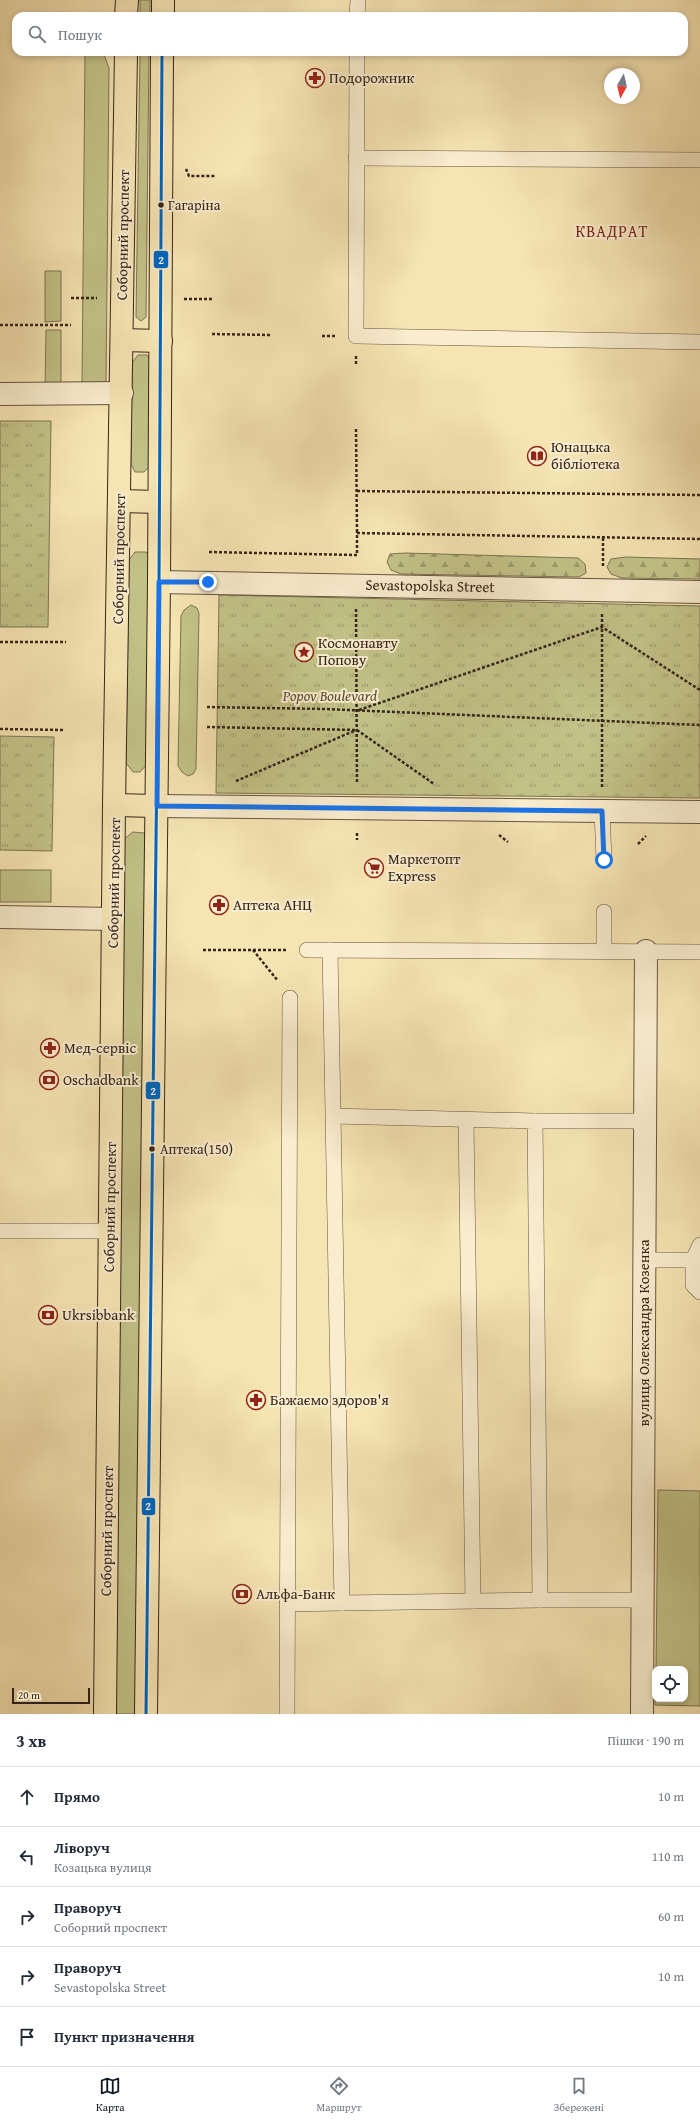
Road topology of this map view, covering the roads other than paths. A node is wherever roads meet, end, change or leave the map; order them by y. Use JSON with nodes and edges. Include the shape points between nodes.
{"nodes":[{"id":1,"x":127,"y":0,"type":"edge"},
{"id":2,"x":163,"y":0,"type":"edge"},
{"id":3,"x":358,"y":0,"type":"edge"},
{"id":4,"x":126,"y":12,"type":"edge"},
{"id":5,"x":163,"y":12,"type":"edge"},
{"id":6,"x":358,"y":12,"type":"edge"},
{"id":7,"x":126,"y":56,"type":"edge"},
{"id":8,"x":162,"y":56,"type":"edge"},
{"id":9,"x":357,"y":56,"type":"edge"},
{"id":10,"x":356,"y":158,"type":"junction"},
{"id":11,"x":700,"y":160,"type":"edge"},
{"id":12,"x":122,"y":340,"type":"junction"},
{"id":13,"x":161,"y":341,"type":"junction"},
{"id":14,"x":700,"y":342,"type":"edge"},
{"id":15,"x":0,"y":394,"type":"edge"},
{"id":16,"x":122,"y":394,"type":"junction"},
{"id":17,"x":120,"y":501,"type":"junction"},
{"id":18,"x":160,"y":502,"type":"junction"},
{"id":19,"x":159,"y":582,"type":"junction"},
{"id":20,"x":700,"y":592,"type":"edge"},
{"id":21,"x":114,"y":805,"type":"junction"},
{"id":22,"x":157,"y":806,"type":"junction"},
{"id":23,"x":602,"y":811,"type":"junction"},
{"id":24,"x":700,"y":812,"type":"edge"},
{"id":25,"x":604,"y":860,"type":"dead end"},
{"id":26,"x":604,"y":912,"type":"dead end"},
{"id":27,"x":0,"y":917,"type":"edge"},
{"id":28,"x":113,"y":919,"type":"junction"},
{"id":29,"x":307,"y":950,"type":"road end"},
{"id":30,"x":330,"y":950,"type":"junction"},
{"id":31,"x":604,"y":951,"type":"junction"},
{"id":32,"x":646,"y":952,"type":"junction"},
{"id":33,"x":700,"y":952,"type":"edge"},
{"id":34,"x":290,"y":998,"type":"road end"},
{"id":35,"x":333,"y":1116,"type":"junction"},
{"id":36,"x":466,"y":1120,"type":"junction"},
{"id":37,"x":535,"y":1120,"type":"junction"},
{"id":38,"x":645,"y":1121,"type":"junction"},
{"id":39,"x":0,"y":1231,"type":"edge"},
{"id":40,"x":110,"y":1231,"type":"junction"},
{"id":41,"x":700,"y":1245,"type":"edge"},
{"id":42,"x":645,"y":1260,"type":"junction"},
{"id":43,"x":693,"y":1260,"type":"junction"},
{"id":44,"x":700,"y":1292,"type":"edge"},
{"id":45,"x":540,"y":1600,"type":"junction"},
{"id":46,"x":643,"y":1600,"type":"junction"},
{"id":47,"x":473,"y":1601,"type":"junction"},
{"id":48,"x":342,"y":1603,"type":"junction"},
{"id":49,"x":287,"y":1604,"type":"junction"},
{"id":50,"x":105,"y":1714,"type":"edge"},
{"id":51,"x":146,"y":1714,"type":"edge"},
{"id":52,"x":287,"y":1714,"type":"edge"},
{"id":53,"x":642,"y":1714,"type":"edge"}],
"edges":[{"from":1,"to":4,"type":"main road"},
{"from":2,"to":5,"type":"main road"},
{"from":3,"to":6,"type":"lane"},
{"from":7,"to":12,"type":"main road","name":"Соборний проспект"},
{"from":8,"to":13,"type":"main road"},
{"from":9,"to":10,"type":"lane"},
{"from":10,"to":11,"type":"lane"},
{"from":10,"to":14,"type":"lane","via":[[356,336]]},
{"from":12,"to":13,"type":"main road"},
{"from":12,"to":16,"type":"main road","name":"Соборний проспект"},
{"from":13,"to":18,"type":"main road"},
{"from":15,"to":16,"type":"street"},
{"from":16,"to":17,"type":"main road","name":"Соборний проспект"},
{"from":17,"to":18,"type":"main road"},
{"from":17,"to":21,"type":"main road","name":"Соборний проспект"},
{"from":18,"to":19,"type":"main road"},
{"from":19,"to":20,"type":"street","name":"Sevastopolska Street"},
{"from":19,"to":22,"type":"main road"},
{"from":21,"to":22,"type":"main road"},
{"from":21,"to":28,"type":"main road","name":"Соборний проспект"},
{"from":22,"to":23,"type":"street"},
{"from":22,"to":51,"type":"main road"},
{"from":23,"to":24,"type":"street"},
{"from":23,"to":25,"type":"lane"},
{"from":26,"to":31,"type":"lane"},
{"from":27,"to":28,"type":"street"},
{"from":28,"to":40,"type":"main road","name":"Соборний проспект"},
{"from":29,"to":30,"type":"lane"},
{"from":30,"to":31,"type":"lane"},
{"from":30,"to":35,"type":"lane"},
{"from":31,"to":32,"type":"lane"},
{"from":32,"to":33,"type":"lane"},
{"from":32,"to":38,"type":"street","name":"вулиця Олександра Козенка"},
{"from":34,"to":49,"type":"lane"},
{"from":35,"to":36,"type":"lane"},
{"from":35,"to":48,"type":"lane"},
{"from":36,"to":37,"type":"lane"},
{"from":36,"to":47,"type":"lane"},
{"from":37,"to":38,"type":"lane"},
{"from":37,"to":45,"type":"lane"},
{"from":38,"to":42,"type":"street","name":"вулиця Олександра Козенка"},
{"from":39,"to":40,"type":"lane"},
{"from":40,"to":50,"type":"main road","name":"Соборний проспект"},
{"from":41,"to":43,"type":"lane"},
{"from":42,"to":43,"type":"lane"},
{"from":42,"to":46,"type":"street","name":"вулиця Олександра Козенка"},
{"from":43,"to":44,"type":"lane","via":[[693,1285]]},
{"from":45,"to":46,"type":"lane"},
{"from":45,"to":47,"type":"lane"},
{"from":46,"to":53,"type":"street","name":"вулиця Олександра Козенка"},
{"from":47,"to":48,"type":"lane"},
{"from":48,"to":49,"type":"lane"},
{"from":49,"to":52,"type":"lane"}]}
